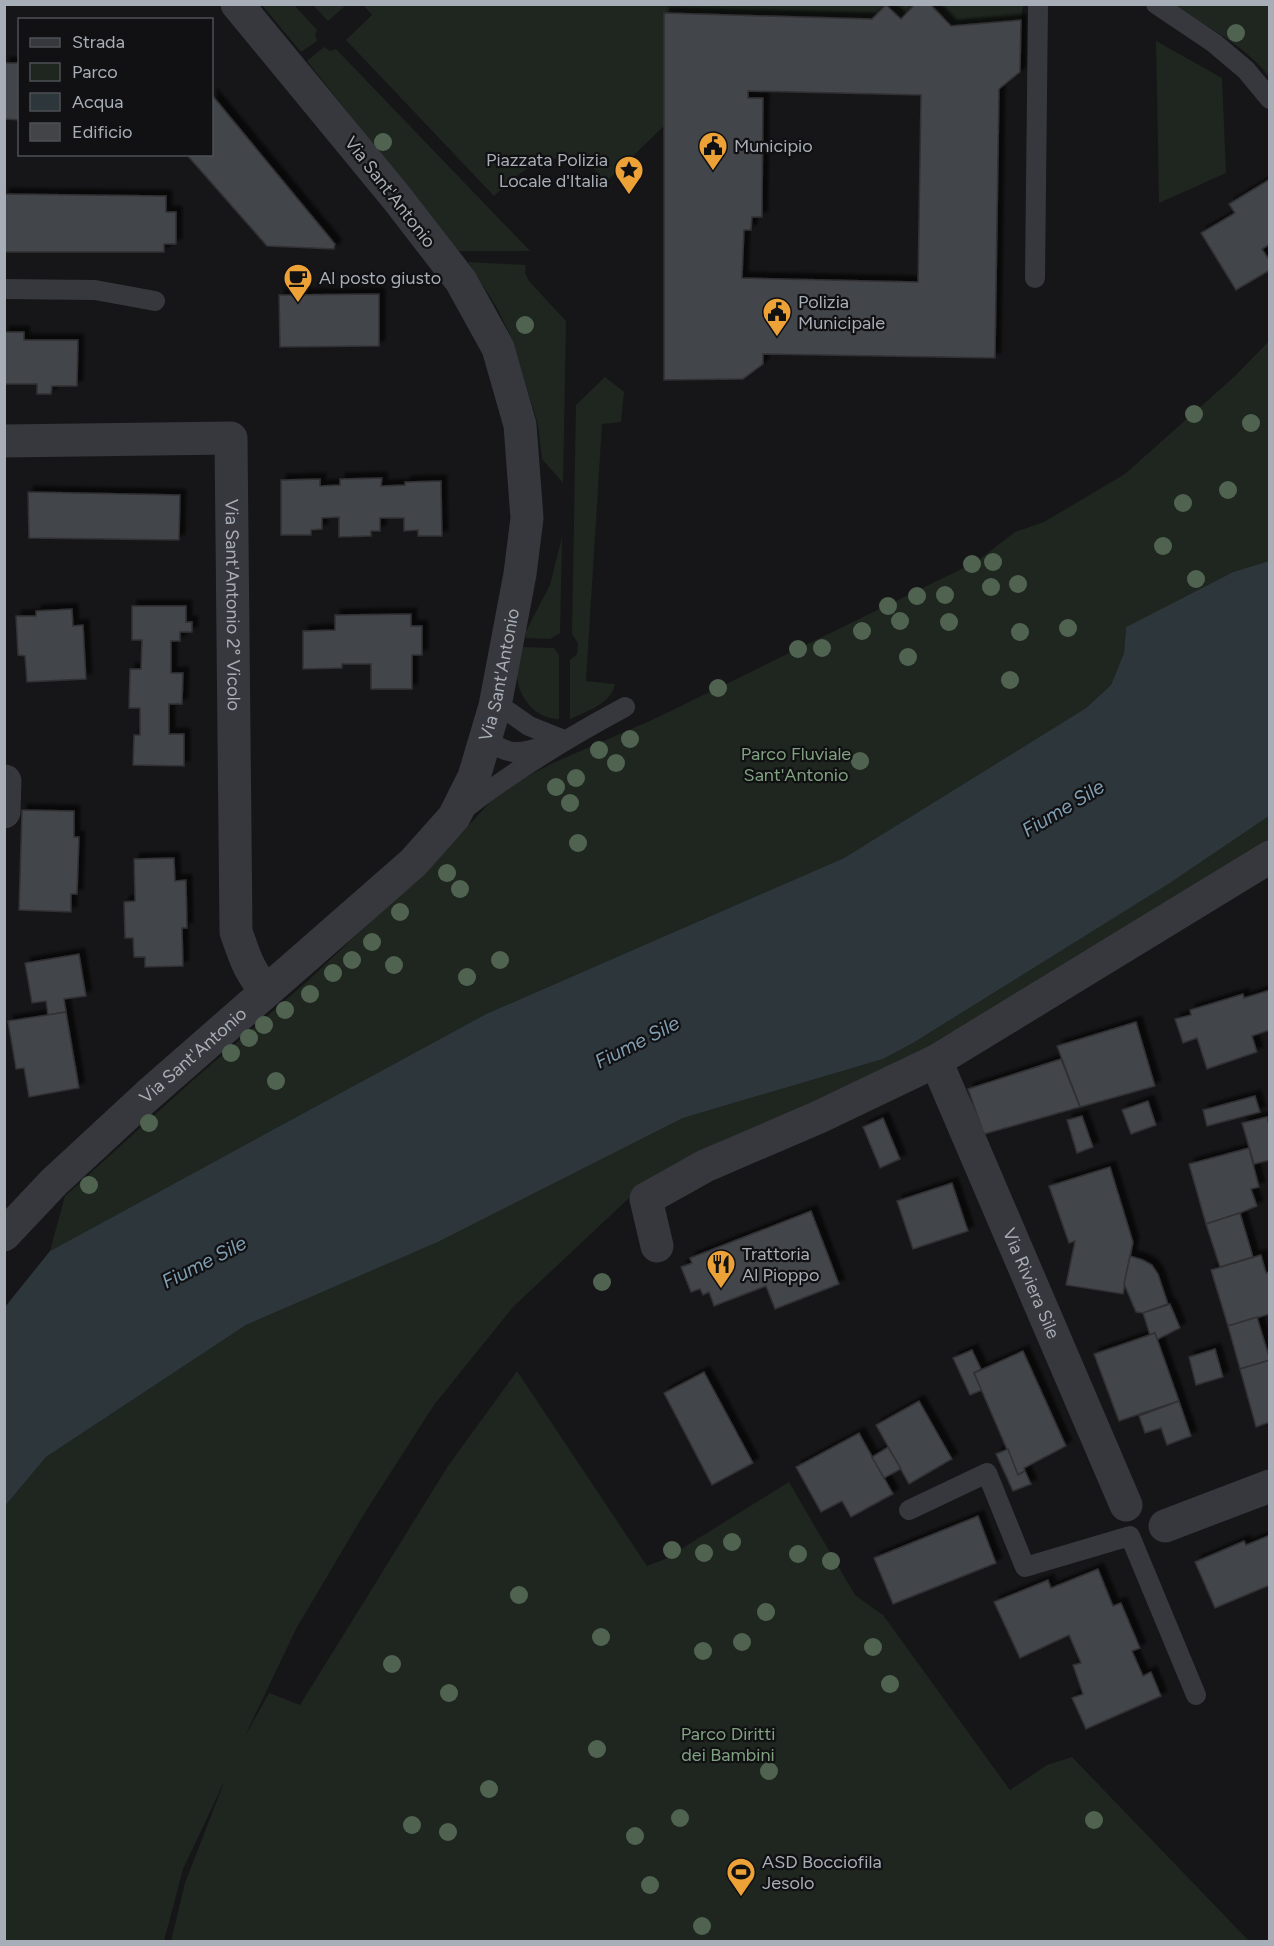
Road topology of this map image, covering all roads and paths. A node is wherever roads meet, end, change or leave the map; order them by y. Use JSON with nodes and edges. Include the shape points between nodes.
{"nodes":[{"id":1,"x":237,"y":4,"type":"edge"},
{"id":2,"x":1038,"y":4,"type":"edge"},
{"id":3,"x":1155,"y":4,"type":"edge"},
{"id":4,"x":1269,"y":99,"type":"edge"},
{"id":5,"x":1035,"y":278,"type":"dead end"},
{"id":6,"x":4,"y":289,"type":"edge"},
{"id":7,"x":155,"y":301,"type":"dead end"},
{"id":8,"x":4,"y":441,"type":"edge"},
{"id":9,"x":495,"y":706,"type":"junction"},
{"id":10,"x":625,"y":707,"type":"dead end"},
{"id":11,"x":484,"y":740,"type":"junction"},
{"id":12,"x":564,"y":740,"type":"junction"},
{"id":13,"x":5,"y":781,"type":"edge"},
{"id":14,"x":4,"y":812,"type":"edge"},
{"id":15,"x":454,"y":817,"type":"junction"},
{"id":16,"x":1269,"y":857,"type":"edge"},
{"id":17,"x":266,"y":991,"type":"junction"},
{"id":18,"x":936,"y":1061,"type":"junction"},
{"id":19,"x":7,"y":1225,"type":"edge"},
{"id":20,"x":657,"y":1246,"type":"dead end"},
{"id":21,"x":1269,"y":1486,"type":"edge"},
{"id":22,"x":1126,"y":1505,"type":"dead end"},
{"id":23,"x":909,"y":1510,"type":"dead end"},
{"id":24,"x":1165,"y":1526,"type":"dead end"},
{"id":25,"x":1196,"y":1695,"type":"dead end"}],
"edges":[{"from":1,"to":9,"type":"street","name":"Via Sant'Antonio","via":[[461,281],[498,348],[520,425],[527,518]]},
{"from":2,"to":5,"type":"lane"},
{"from":3,"to":4,"type":"lane","via":[[1214,42],[1246,70]]},
{"from":6,"to":7,"type":"lane","via":[[95,290]]},
{"from":8,"to":17,"type":"street","name":"Via Sant'Antonio 2° Vicolo","via":[[231,438],[236,932],[244,960]]},
{"from":9,"to":11,"type":"street","name":"Via Sant'Antonio"},
{"from":9,"to":12,"type":"lane"},
{"from":10,"to":12,"type":"lane"},
{"from":11,"to":12,"type":"lane","via":[[520,754]]},
{"from":11,"to":15,"type":"street","name":"Via Sant'Antonio","via":[[474,777]]},
{"from":12,"to":15,"type":"lane"},
{"from":13,"to":14,"type":"street"},
{"from":15,"to":17,"type":"street","name":"Via Sant'Antonio","via":[[413,863]]},
{"from":16,"to":18,"type":"street"},
{"from":17,"to":19,"type":"street","name":"Via Sant'Antonio"},
{"from":18,"to":20,"type":"street","via":[[705,1166],[646,1198]]},
{"from":18,"to":22,"type":"street","name":"Via Riviera Sile"},
{"from":21,"to":24,"type":"street"},
{"from":23,"to":25,"type":"lane","via":[[987,1473],[1025,1567],[1130,1536]]}]}
